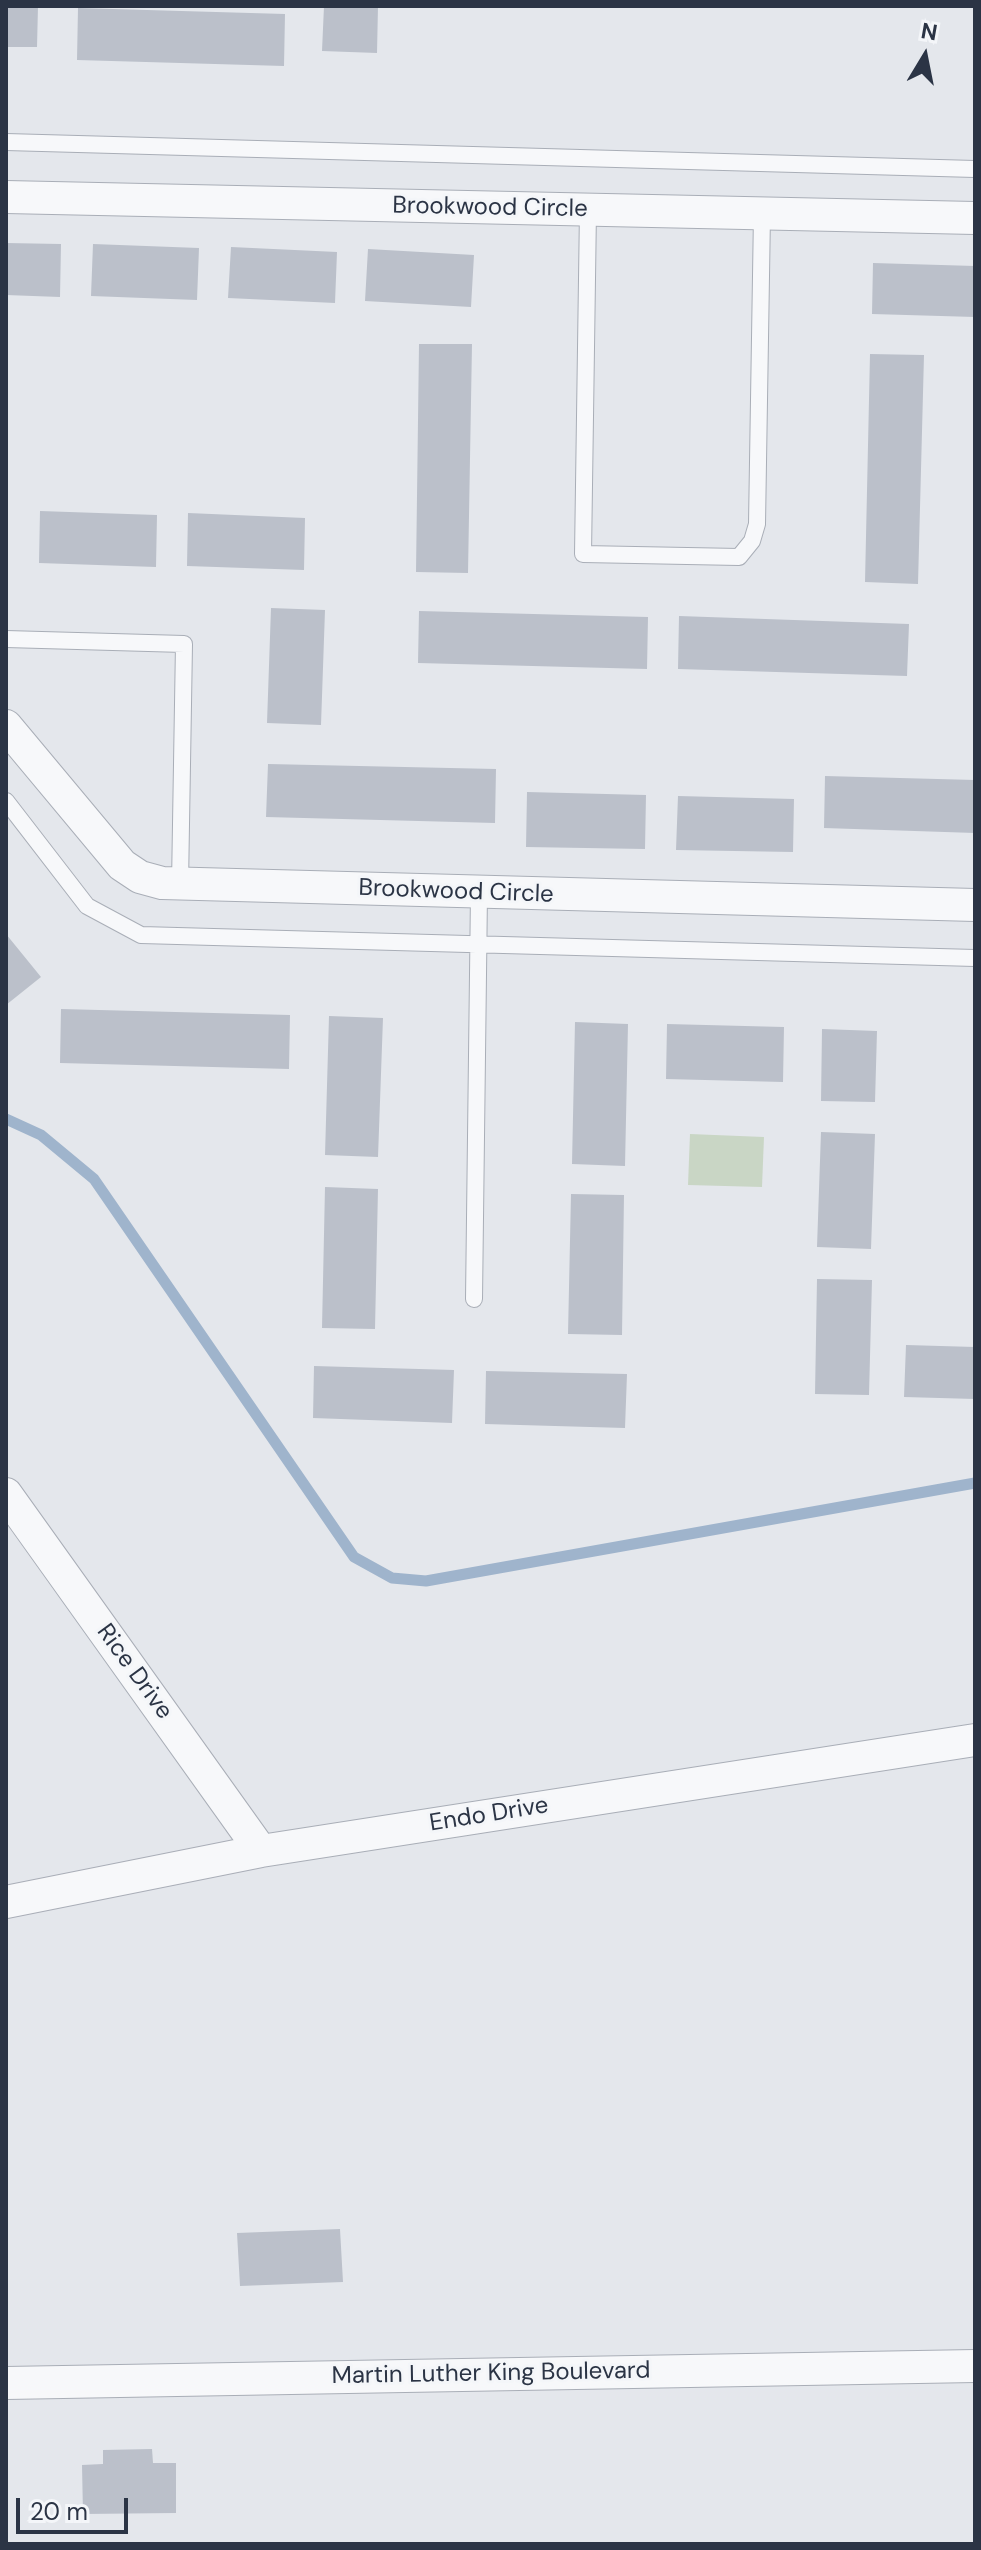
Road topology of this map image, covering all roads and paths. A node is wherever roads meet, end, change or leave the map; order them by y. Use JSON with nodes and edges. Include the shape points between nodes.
{"nodes":[{"id":1,"x":6,"y":142,"type":"edge"},
{"id":2,"x":975,"y":169,"type":"edge"},
{"id":3,"x":6,"y":197,"type":"edge"},
{"id":4,"x":588,"y":210,"type":"junction"},
{"id":5,"x":762,"y":214,"type":"junction"},
{"id":6,"x":975,"y":218,"type":"edge"},
{"id":7,"x":6,"y":639,"type":"edge"},
{"id":8,"x":6,"y":726,"type":"edge"},
{"id":9,"x":6,"y":801,"type":"edge"},
{"id":10,"x":180,"y":884,"type":"junction"},
{"id":11,"x":479,"y":893,"type":"junction"},
{"id":12,"x":975,"y":905,"type":"edge"},
{"id":13,"x":479,"y":945,"type":"junction"},
{"id":14,"x":975,"y":958,"type":"edge"},
{"id":15,"x":474,"y":1299,"type":"dead end"},
{"id":16,"x":6,"y":1494,"type":"edge"},
{"id":17,"x":975,"y":1740,"type":"edge"},
{"id":18,"x":261,"y":1851,"type":"junction"},
{"id":19,"x":6,"y":1902,"type":"edge"},
{"id":20,"x":975,"y":2366,"type":"edge"},
{"id":21,"x":6,"y":2383,"type":"edge"}],
"edges":[{"from":1,"to":2,"type":"lane"},
{"from":3,"to":4,"type":"street","name":"Brookwood Circle"},
{"from":4,"to":5,"type":"street","name":"Brookwood Circle"},
{"from":4,"to":5,"type":"lane","via":[[583,554],[739,557],[752,541],[757,524]]},
{"from":5,"to":6,"type":"street","name":"Brookwood Circle"},
{"from":7,"to":10,"type":"lane","via":[[184,644]]},
{"from":8,"to":10,"type":"street","name":"Brookwood Circle","via":[[122,865],[140,877]]},
{"from":9,"to":13,"type":"lane","via":[[87,906],[141,935]]},
{"from":10,"to":11,"type":"street","name":"Brookwood Circle"},
{"from":11,"to":12,"type":"street","name":"Brookwood Circle"},
{"from":11,"to":13,"type":"lane"},
{"from":13,"to":14,"type":"lane"},
{"from":13,"to":15,"type":"lane"},
{"from":16,"to":18,"type":"street","name":"Rice Drive"},
{"from":17,"to":18,"type":"street","name":"Endo Drive"},
{"from":18,"to":19,"type":"street","name":"Endo Drive"},
{"from":20,"to":21,"type":"street","name":"Martin Luther King Boulevard"}]}
